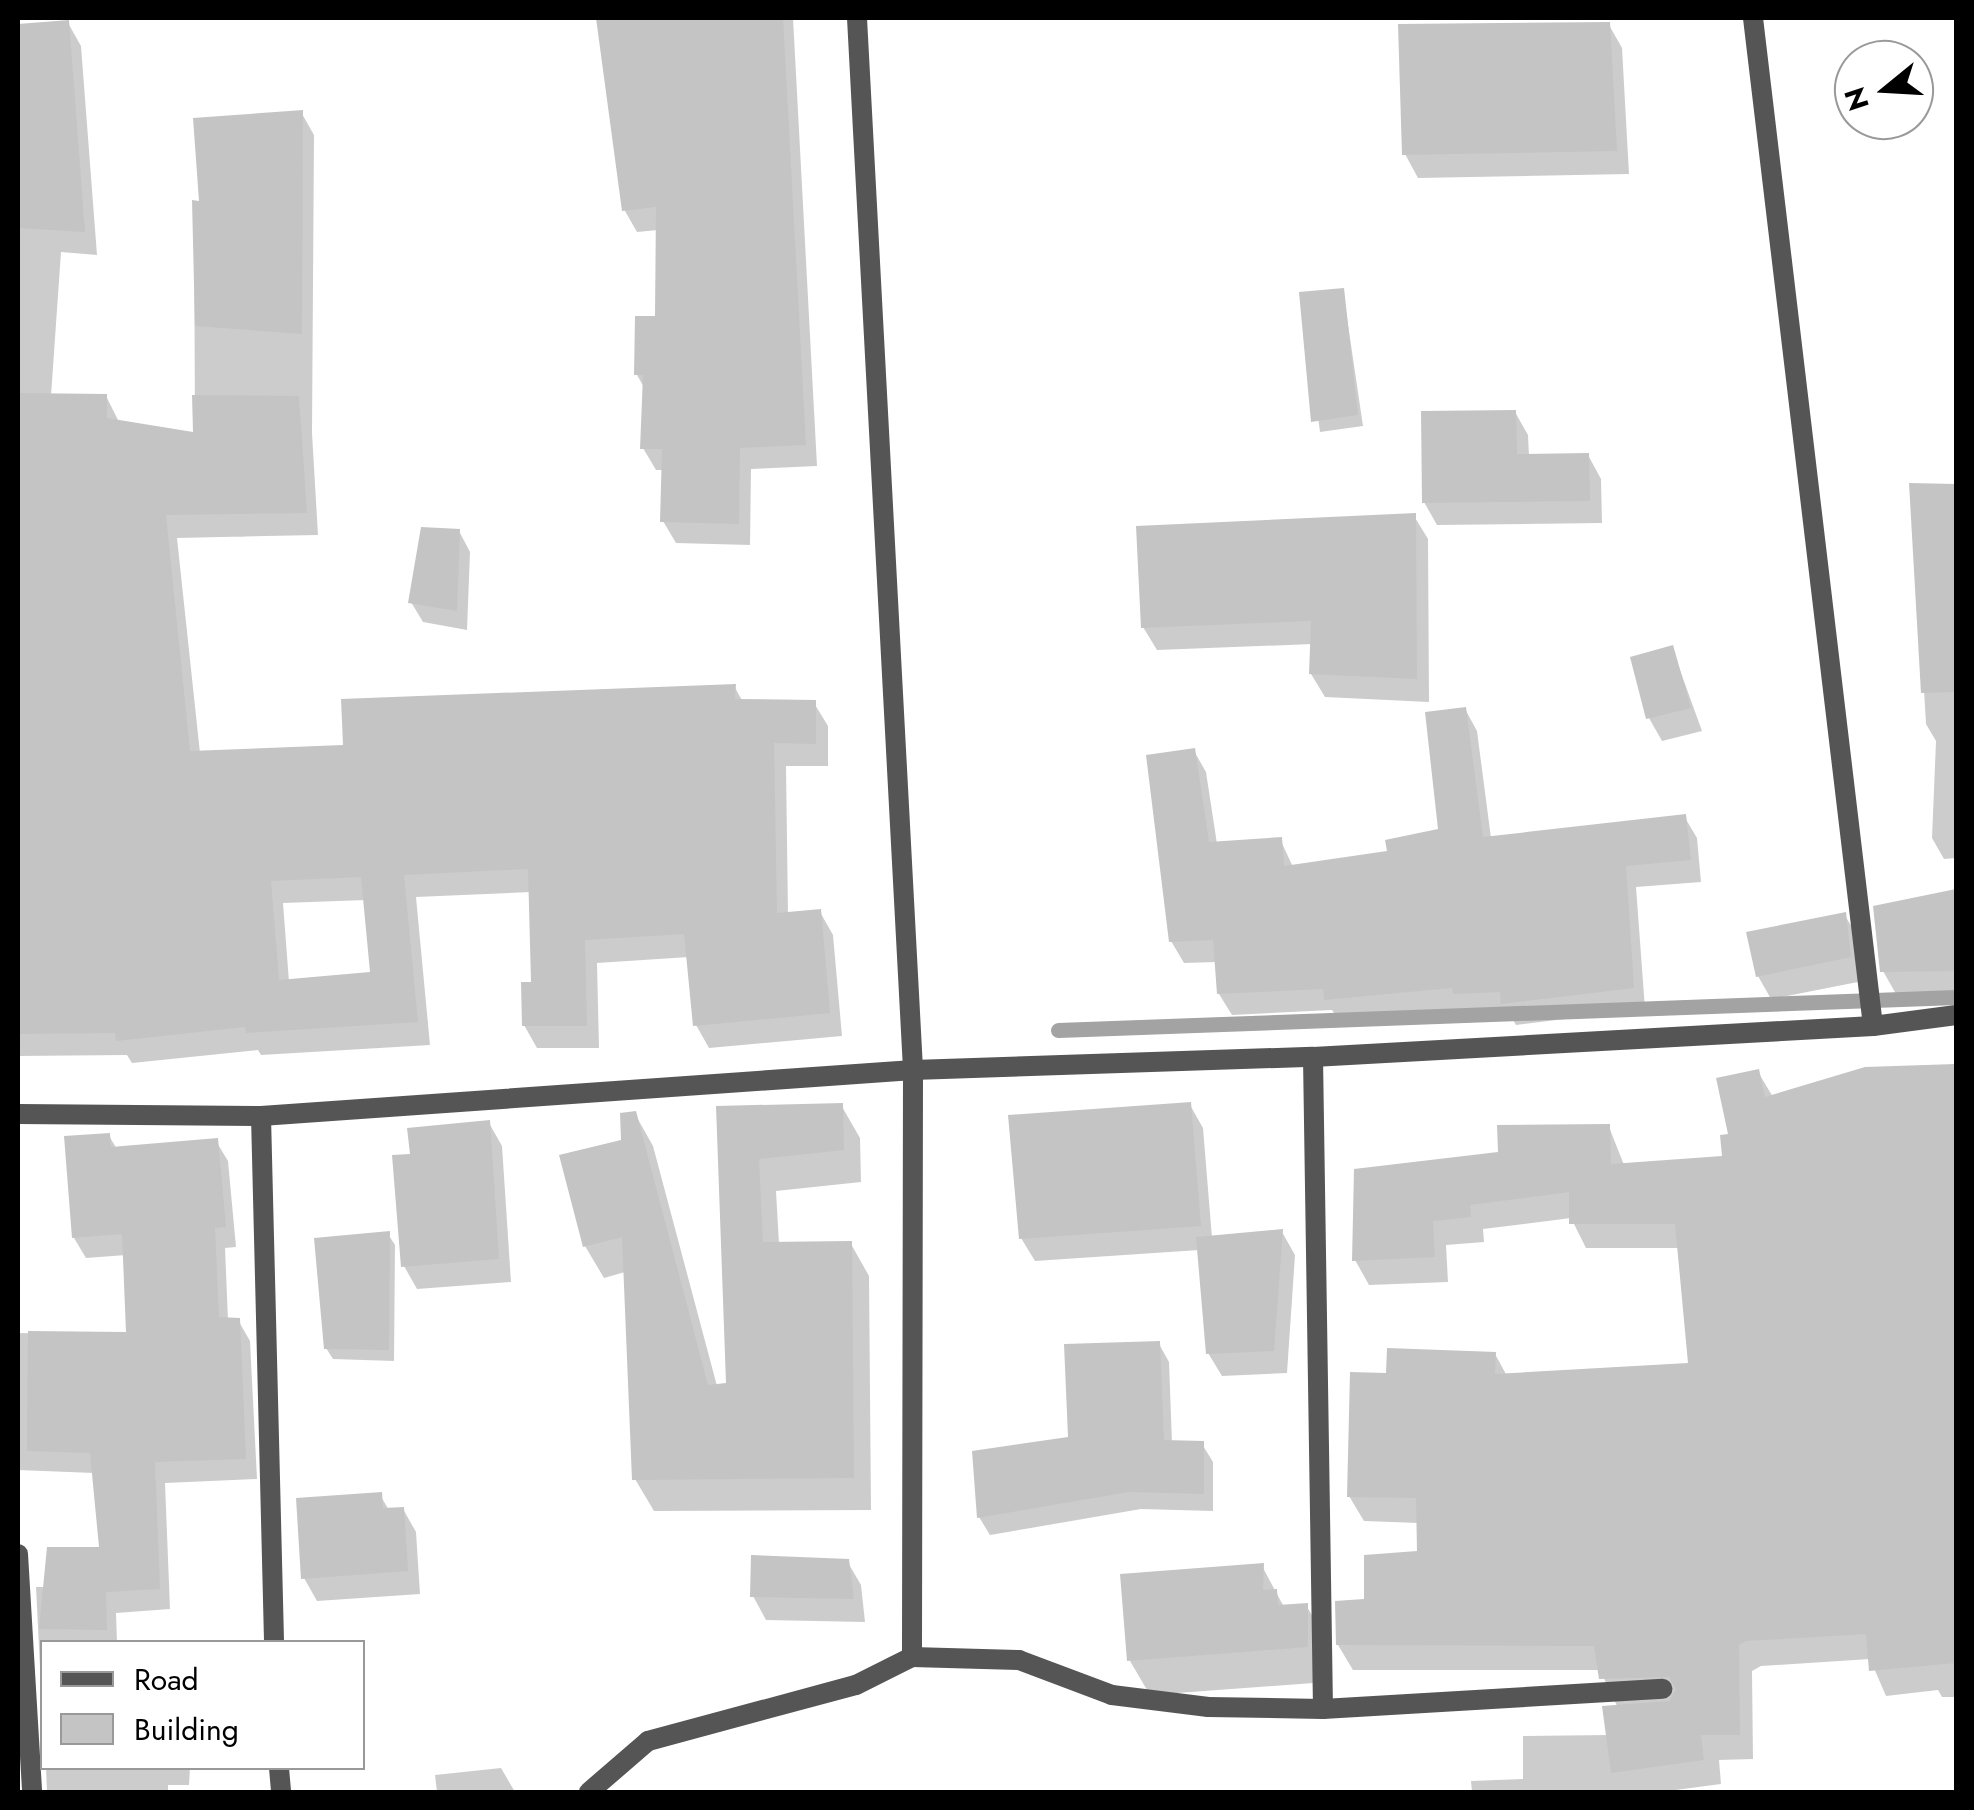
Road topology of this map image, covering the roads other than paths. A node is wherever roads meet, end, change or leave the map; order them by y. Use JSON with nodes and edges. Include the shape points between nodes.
{"nodes":[{"id":1,"x":857,"y":18,"type":"edge"},
{"id":2,"x":1753,"y":18,"type":"edge"},
{"id":3,"x":1956,"y":1015,"type":"edge"},
{"id":4,"x":1872,"y":1026,"type":"junction"},
{"id":5,"x":1313,"y":1056,"type":"junction"},
{"id":6,"x":913,"y":1070,"type":"junction"},
{"id":7,"x":18,"y":1114,"type":"edge"},
{"id":8,"x":262,"y":1116,"type":"junction"},
{"id":9,"x":18,"y":1554,"type":"edge"},
{"id":10,"x":274,"y":1640,"type":"edge"},
{"id":11,"x":912,"y":1658,"type":"junction"},
{"id":12,"x":1662,"y":1688,"type":"dead end"},
{"id":13,"x":1322,"y":1709,"type":"junction"},
{"id":14,"x":32,"y":1792,"type":"edge"},
{"id":15,"x":589,"y":1792,"type":"edge"}],
"edges":[{"from":1,"to":6,"type":"street"},
{"from":2,"to":4,"type":"street"},
{"from":3,"to":4,"type":"street"},
{"from":4,"to":5,"type":"street"},
{"from":5,"to":6,"type":"street"},
{"from":5,"to":13,"type":"street"},
{"from":6,"to":8,"type":"street"},
{"from":6,"to":11,"type":"street"},
{"from":7,"to":8,"type":"street"},
{"from":8,"to":10,"type":"street"},
{"from":9,"to":14,"type":"street"},
{"from":11,"to":13,"type":"street","via":[[1019,1660],[1112,1696],[1208,1707]]},
{"from":11,"to":15,"type":"street","via":[[856,1685],[648,1740]]},
{"from":12,"to":13,"type":"street"}]}
